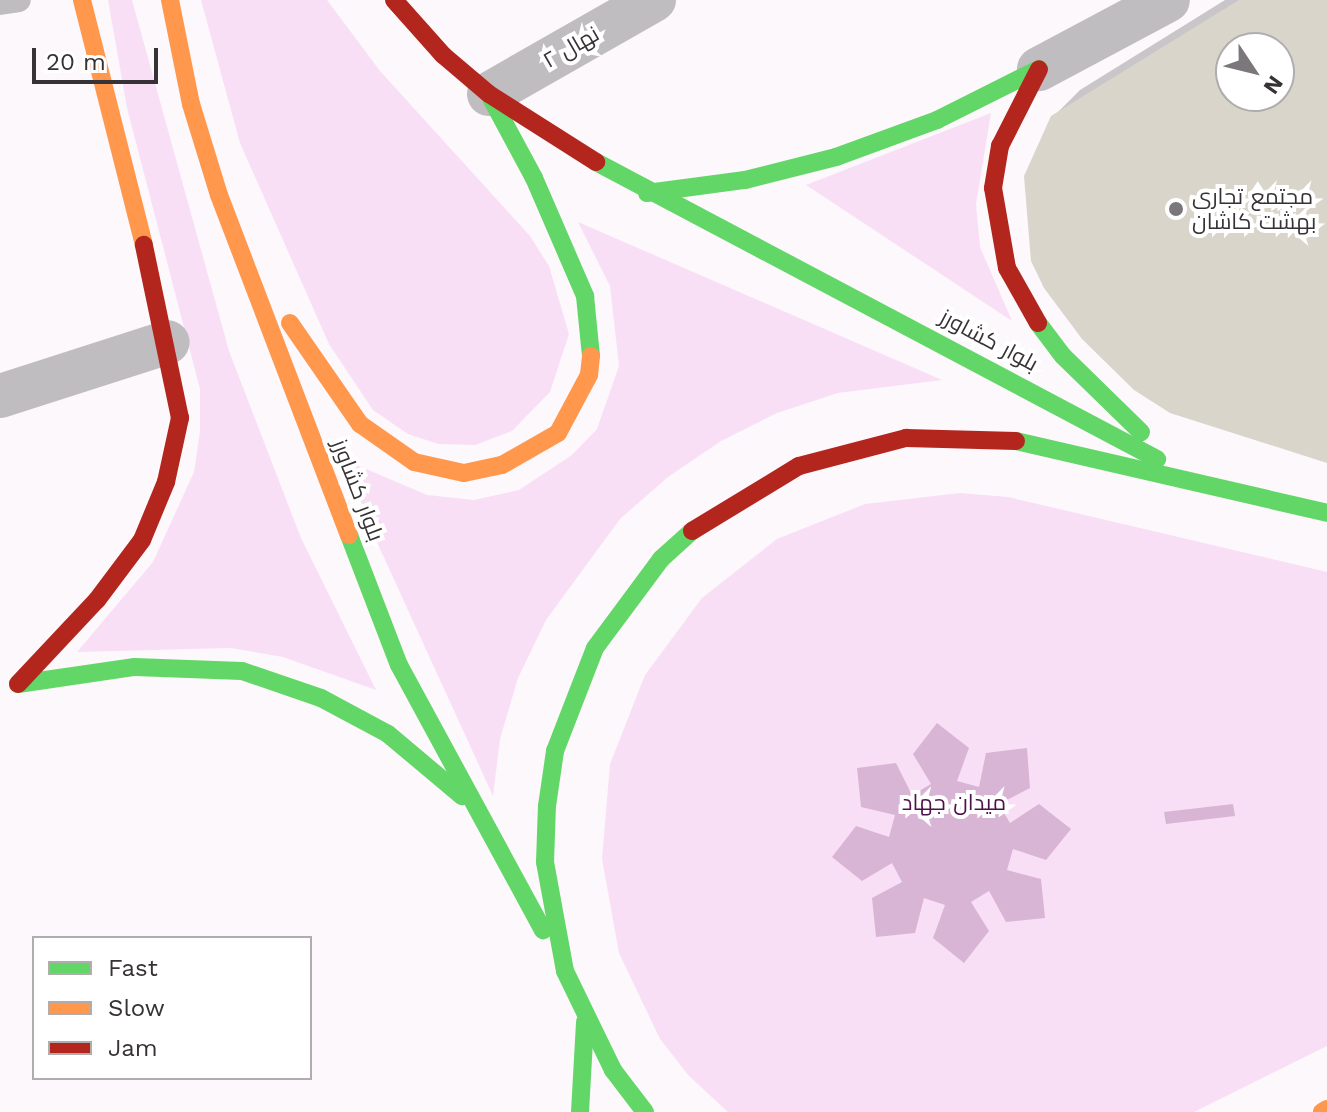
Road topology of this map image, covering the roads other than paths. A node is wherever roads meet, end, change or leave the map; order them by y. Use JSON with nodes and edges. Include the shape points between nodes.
{"nodes":[{"id":1,"x":19,"y":0,"type":"edge"},
{"id":2,"x":82,"y":0,"type":"edge"},
{"id":3,"x":170,"y":0,"type":"edge"},
{"id":4,"x":394,"y":0,"type":"edge"},
{"id":5,"x":654,"y":0,"type":"edge"},
{"id":6,"x":1168,"y":0,"type":"edge"},
{"id":7,"x":0,"y":3,"type":"edge"},
{"id":8,"x":1039,"y":69,"type":"junction"},
{"id":9,"x":489,"y":94,"type":"junction"},
{"id":10,"x":647,"y":193,"type":"junction"},
{"id":11,"x":219,"y":195,"type":"junction"},
{"id":12,"x":168,"y":342,"type":"junction"},
{"id":13,"x":0,"y":396,"type":"edge"},
{"id":14,"x":1205,"y":485,"type":"junction"},
{"id":15,"x":1327,"y":513,"type":"edge"},
{"id":16,"x":18,"y":684,"type":"junction"},
{"id":17,"x":0,"y":694,"type":"edge"},
{"id":18,"x":480,"y":811,"type":"junction"},
{"id":19,"x":565,"y":971,"type":"junction"},
{"id":20,"x":585,"y":1022,"type":"junction"},
{"id":21,"x":580,"y":1112,"type":"edge"},
{"id":22,"x":645,"y":1112,"type":"edge"}],
"edges":[{"from":1,"to":7,"type":"lane"},
{"from":2,"to":12,"type":"main road"},
{"from":3,"to":11,"type":"main road","name":"بلوار کشاورز","via":[[191,104]]},
{"from":4,"to":9,"type":"main road","name":"بلوار کشاورز","via":[[443,55]]},
{"from":5,"to":9,"type":"street","name":"نهال ۲"},
{"from":6,"to":8,"type":"street"},
{"from":8,"to":10,"type":"main road","via":[[937,120],[836,157],[745,180]]},
{"from":8,"to":14,"type":"main road","via":[[1000,146],[993,188],[1007,268],[1022,301],[1063,356],[1122,416]]},
{"from":9,"to":10,"type":"main road","name":"بلوار کشاورز"},
{"from":9,"to":11,"type":"main road","via":[[566,246],[585,296],[592,349],[577,405],[558,433],[502,465],[464,473],[414,462],[360,424],[308,355]]},
{"from":10,"to":14,"type":"main road","name":"بلوار کشاورز","via":[[935,337]]},
{"from":11,"to":18,"type":"main road","name":"بلوار کشاورز","via":[[399,665]]},
{"from":12,"to":13,"type":"street"},
{"from":12,"to":16,"type":"main road","via":[[180,418],[155,514],[115,577]]},
{"from":14,"to":15,"type":"main road"},
{"from":14,"to":19,"type":"main road","via":[[1017,441],[906,438],[799,466],[702,521],[661,559],[595,648],[555,751],[545,862]]},
{"from":16,"to":17,"type":"main road"},
{"from":16,"to":18,"type":"main road","via":[[135,667],[242,671],[279,681],[388,734]]},
{"from":18,"to":19,"type":"main road","name":"بلوار کشاورز"},
{"from":19,"to":20,"type":"main road"},
{"from":20,"to":21,"type":"main road"},
{"from":20,"to":22,"type":"main road"}]}
